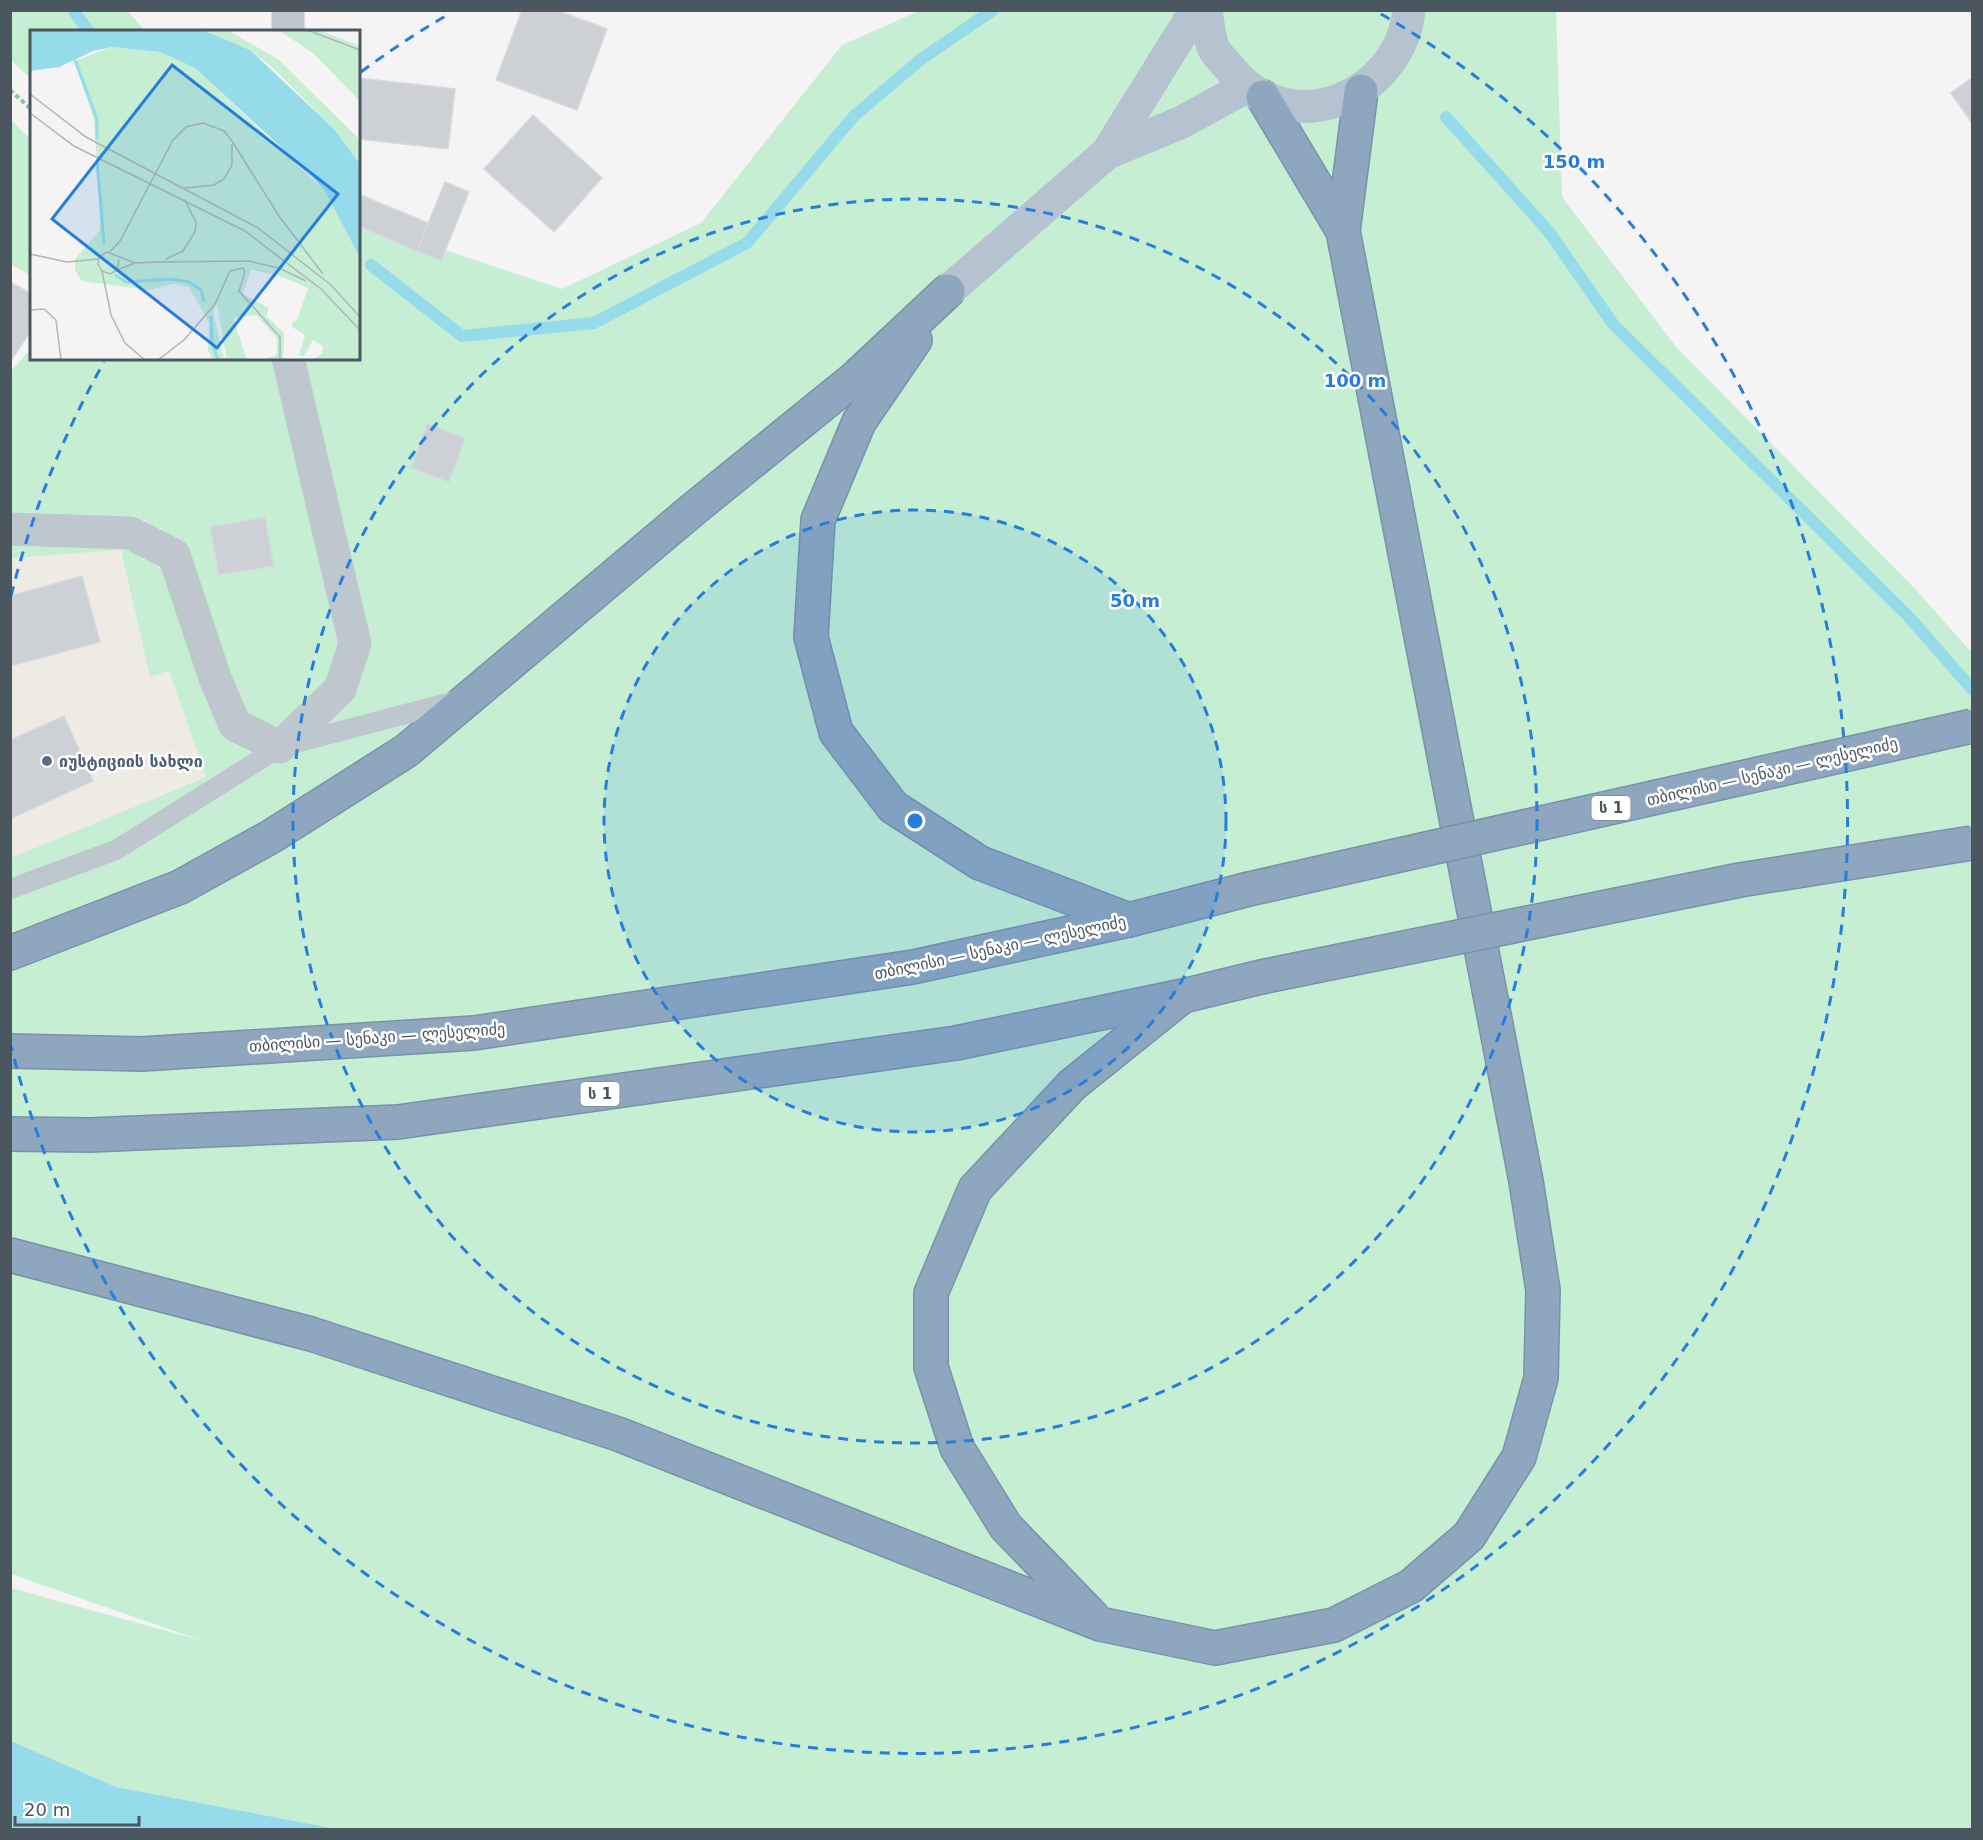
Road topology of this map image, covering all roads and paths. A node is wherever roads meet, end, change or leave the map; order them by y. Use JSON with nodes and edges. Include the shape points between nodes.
{"nodes":[{"id":1,"x":288,"y":10,"type":"edge"},
{"id":2,"x":1196,"y":10,"type":"edge"},
{"id":3,"x":1206,"y":10,"type":"edge"},
{"id":4,"x":1409,"y":10,"type":"edge"},
{"id":5,"x":288,"y":30,"type":"edge"},
{"id":6,"x":10,"y":90,"type":"edge"},
{"id":7,"x":1360,"y":91,"type":"junction"},
{"id":8,"x":1255,"y":92,"type":"junction"},
{"id":9,"x":30,"y":108,"type":"edge"},
{"id":10,"x":1107,"y":153,"type":"junction"},
{"id":11,"x":1343,"y":231,"type":"junction"},
{"id":12,"x":948,"y":291,"type":"junction"},
{"id":13,"x":288,"y":360,"type":"edge"},
{"id":14,"x":14,"y":531,"type":"edge"},
{"id":15,"x":473,"y":696,"type":"junction"},
{"id":16,"x":1972,"y":726,"type":"edge"},
{"id":17,"x":280,"y":747,"type":"junction"},
{"id":18,"x":1972,"y":843,"type":"edge"},
{"id":19,"x":10,"y":889,"type":"edge"},
{"id":20,"x":1129,"y":920,"type":"junction"},
{"id":21,"x":10,"y":953,"type":"edge"},
{"id":22,"x":1183,"y":996,"type":"junction"},
{"id":23,"x":10,"y":1051,"type":"edge"},
{"id":24,"x":10,"y":1134,"type":"edge"},
{"id":25,"x":10,"y":1255,"type":"edge"},
{"id":26,"x":1100,"y":1624,"type":"junction"}],
"edges":[{"from":1,"to":5,"type":"street"},
{"from":2,"to":10,"type":"main road"},
{"from":3,"to":8,"type":"main road","via":[[1213,48]]},
{"from":4,"to":7,"type":"main road","via":[[1404,36],[1394,57]]},
{"from":6,"to":9,"type":"path"},
{"from":7,"to":8,"type":"main road","via":[[1338,102],[1313,106],[1287,105]]},
{"from":7,"to":11,"type":"highway"},
{"from":8,"to":10,"type":"main road"},
{"from":8,"to":11,"type":"highway"},
{"from":10,"to":12,"type":"main road"},
{"from":11,"to":26,"type":"highway","via":[[1526,1181],[1542,1290],[1541,1378],[1519,1457],[1494,1497],[1469,1536],[1411,1586],[1334,1625],[1215,1648]]},
{"from":12,"to":15,"type":"highway","via":[[854,379]]},
{"from":12,"to":20,"type":"highway","via":[[859,422],[818,520],[811,637],[836,732],[893,807],[980,863]]},
{"from":13,"to":17,"type":"street","via":[[355,644],[340,689]]},
{"from":14,"to":17,"type":"street","via":[[130,533],[174,555],[214,678],[235,725]]},
{"from":15,"to":17,"type":"lane"},
{"from":15,"to":21,"type":"highway","via":[[406,752],[272,836],[180,887]]},
{"from":16,"to":20,"type":"highway","name":"თბილისი — სენაკი — ლესელიძე","number":"ს 1","bridge":true,"via":[[1249,889]]},
{"from":17,"to":19,"type":"lane","via":[[116,850]]},
{"from":18,"to":22,"type":"highway","number":"ს 1","bridge":true,"via":[[1740,880]]},
{"from":20,"to":23,"type":"highway","name":"თბილისი — სენაკი — ლესელიძე","number":"ს 1","via":[[913,967],[474,1033],[142,1054]]},
{"from":22,"to":24,"type":"highway","number":"ს 1","via":[[956,1042],[398,1122],[90,1135]]},
{"from":22,"to":26,"type":"highway","via":[[1072,1085],[975,1189],[931,1293],[931,1367],[957,1448],[1006,1527]]},
{"from":25,"to":26,"type":"highway","via":[[311,1334],[618,1434]]}]}
